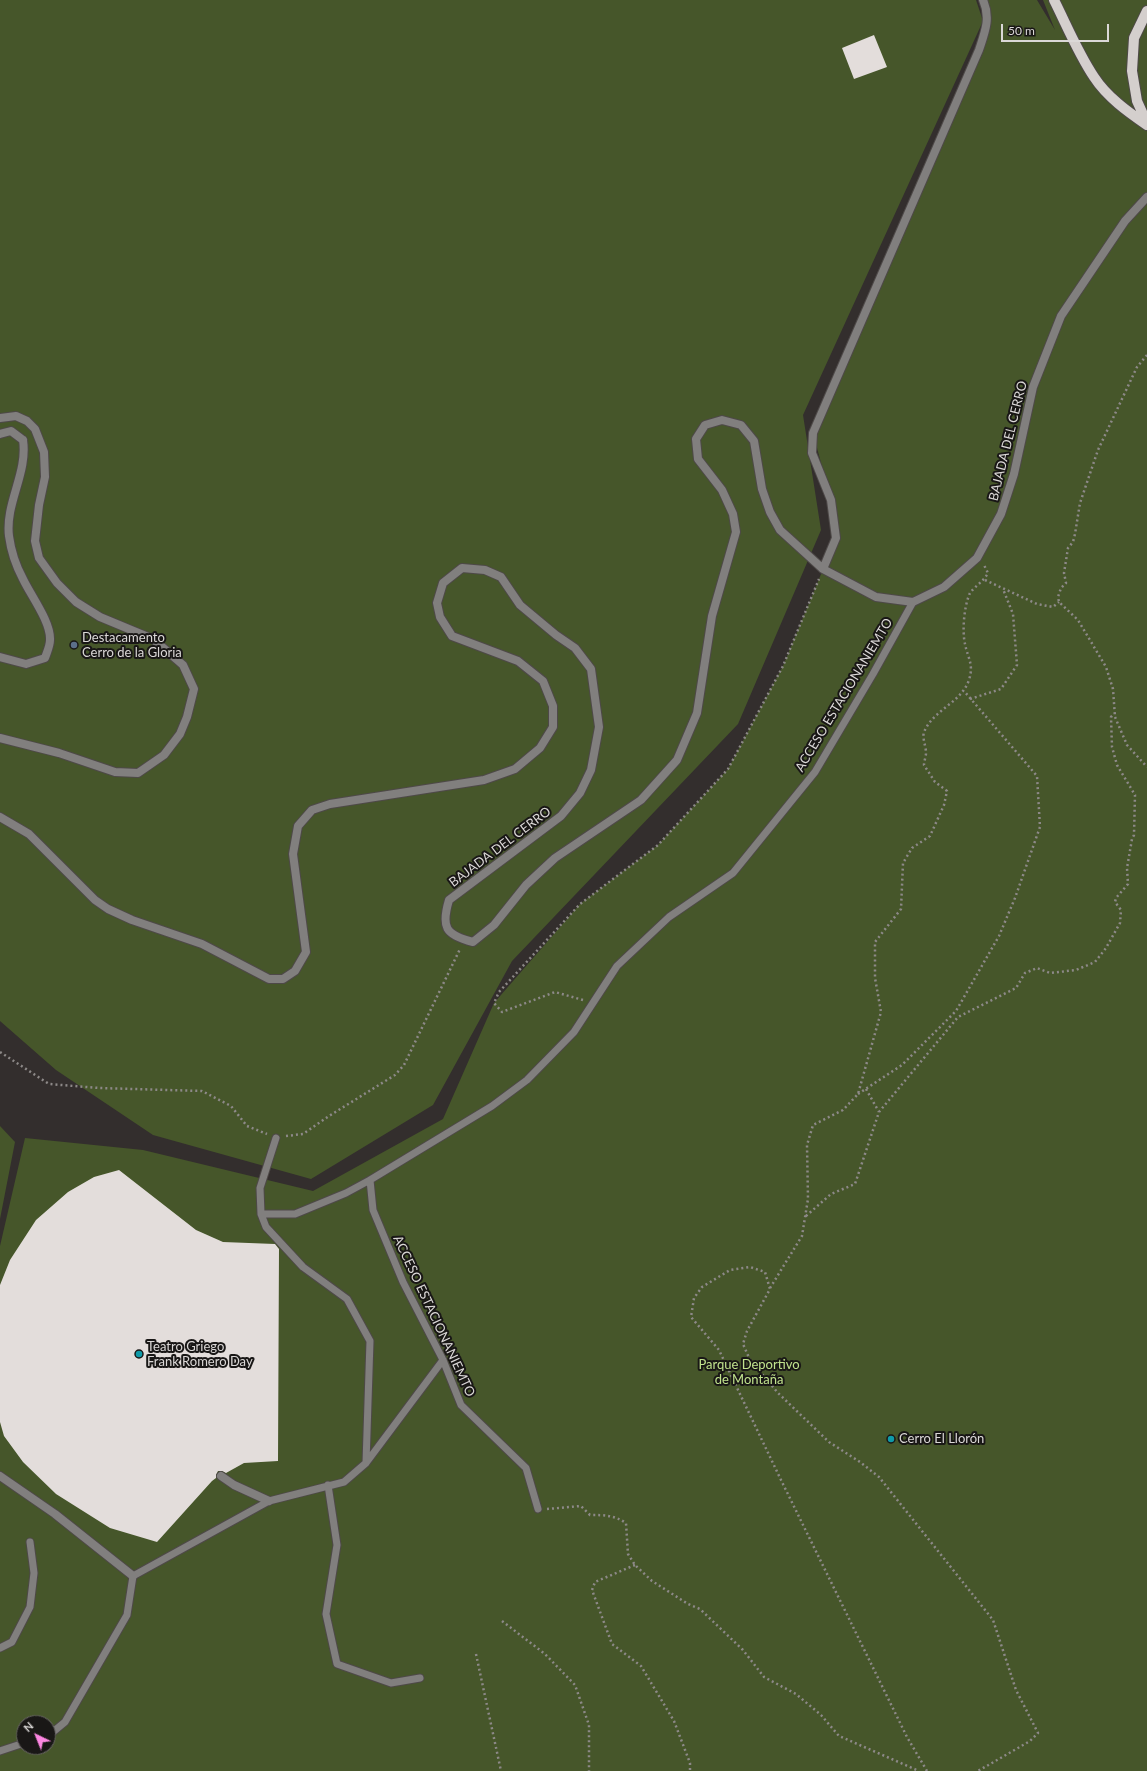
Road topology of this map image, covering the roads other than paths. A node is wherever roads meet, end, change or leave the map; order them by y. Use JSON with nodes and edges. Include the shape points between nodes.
{"nodes":[{"id":1,"x":983,"y":0,"type":"edge"},
{"id":2,"x":1054,"y":0,"type":"edge"},
{"id":3,"x":1147,"y":11,"type":"edge"},
{"id":4,"x":1147,"y":124,"type":"edge"},
{"id":5,"x":1147,"y":197,"type":"edge"},
{"id":6,"x":0,"y":418,"type":"edge"},
{"id":7,"x":35,"y":429,"type":"junction"},
{"id":8,"x":0,"y":434,"type":"edge"},
{"id":9,"x":23,"y":440,"type":"junction"},
{"id":10,"x":823,"y":569,"type":"junction"},
{"id":11,"x":913,"y":602,"type":"junction"},
{"id":12,"x":0,"y":657,"type":"edge"},
{"id":13,"x":0,"y":738,"type":"edge"},
{"id":14,"x":0,"y":818,"type":"edge"},
{"id":15,"x":276,"y":1138,"type":"road end"},
{"id":16,"x":370,"y":1180,"type":"junction"},
{"id":17,"x":261,"y":1214,"type":"junction"},
{"id":18,"x":443,"y":1360,"type":"junction"},
{"id":19,"x":366,"y":1463,"type":"junction"},
{"id":20,"x":0,"y":1476,"type":"edge"},
{"id":21,"x":221,"y":1476,"type":"dead end"},
{"id":22,"x":328,"y":1485,"type":"junction"},
{"id":23,"x":269,"y":1501,"type":"junction"},
{"id":24,"x":538,"y":1509,"type":"road end"},
{"id":25,"x":30,"y":1542,"type":"dead end"},
{"id":26,"x":133,"y":1576,"type":"junction"},
{"id":27,"x":0,"y":1648,"type":"edge"},
{"id":28,"x":420,"y":1678,"type":"dead end"},
{"id":29,"x":56,"y":1730,"type":"edge"},
{"id":30,"x":16,"y":1746,"type":"edge"},
{"id":31,"x":0,"y":1751,"type":"edge"}],
"edges":[{"from":1,"to":10,"type":"street","via":[[987,8],[988,23],[979,50],[813,433],[812,453],[831,500],[836,538]]},
{"from":2,"to":4,"type":"main road","via":[[1078,50],[1095,78],[1125,109]]},
{"from":3,"to":4,"type":"main road","via":[[1134,38],[1132,70],[1137,101]]},
{"from":5,"to":11,"type":"street","name":"BAJADA DEL CERRO","via":[[1125,221],[1061,316],[1033,387],[1014,474],[1001,514],[977,558],[944,587]]},
{"from":6,"to":7,"type":"street","via":[[16,416]]},
{"from":7,"to":9,"type":"street"},
{"from":7,"to":13,"type":"street","via":[[44,452],[45,471],[35,541],[39,558],[76,602],[100,617],[153,639],[183,665],[194,689],[180,734],[164,755],[138,773],[116,772],[60,753]]},
{"from":8,"to":9,"type":"street","via":[[11,432]]},
{"from":9,"to":12,"type":"street","via":[[25,454],[11,505],[9,535],[14,558],[46,624],[50,640],[45,658],[26,664]]},
{"from":10,"to":11,"type":"street","via":[[876,597]]},
{"from":10,"to":14,"type":"street","name":"BAJADA DEL CERRO","via":[[780,530],[762,489],[754,441],[741,425],[722,420],[705,425],[696,439],[698,459],[722,490],[733,514],[736,532],[712,616],[697,713],[676,760],[641,800],[556,858],[526,885],[494,926],[473,942],[459,939],[448,931],[444,917],[449,900],[561,816],[580,793],[591,770],[599,727],[591,669],[575,648],[520,604],[501,577],[484,570],[462,568],[443,583],[437,603],[440,617],[452,636],[518,661],[543,681],[553,706],[553,727],[540,748],[515,768],[484,780],[330,804],[312,810],[298,826],[293,854],[306,952],[295,971],[283,979],[269,979],[202,944],[108,909],[95,900],[29,834]]},
{"from":11,"to":16,"type":"lane","name":"ACCESO ESTACIONANIEMTO","via":[[815,772],[733,873],[663,923],[617,966],[574,1032],[528,1080],[492,1106]]},
{"from":15,"to":17,"type":"lane","via":[[260,1188]]},
{"from":16,"to":17,"type":"lane","name":"ACCESO ESTACIONANIEMTO","via":[[295,1214]]},
{"from":16,"to":18,"type":"lane","name":"ACCESO ESTACIONANIEMTO","via":[[373,1210],[403,1282]]},
{"from":17,"to":19,"type":"lane","via":[[266,1227],[303,1267],[347,1299],[370,1341]]},
{"from":18,"to":19,"type":"lane"},
{"from":18,"to":24,"type":"lane","name":"ACCESO ESTACIONANIEMTO","via":[[461,1405],[526,1468]]},
{"from":19,"to":22,"type":"lane","via":[[344,1482]]},
{"from":20,"to":26,"type":"street","via":[[55,1514]]},
{"from":21,"to":23,"type":"street"},
{"from":22,"to":23,"type":"lane"},
{"from":22,"to":28,"type":"lane","via":[[337,1545],[326,1614],[336,1664],[391,1683]]},
{"from":23,"to":26,"type":"lane"},
{"from":25,"to":27,"type":"lane","via":[[34,1572],[30,1607],[12,1642]]},
{"from":26,"to":29,"type":"lane","via":[[128,1615],[66,1722]]},
{"from":30,"to":31,"type":"lane"}]}
